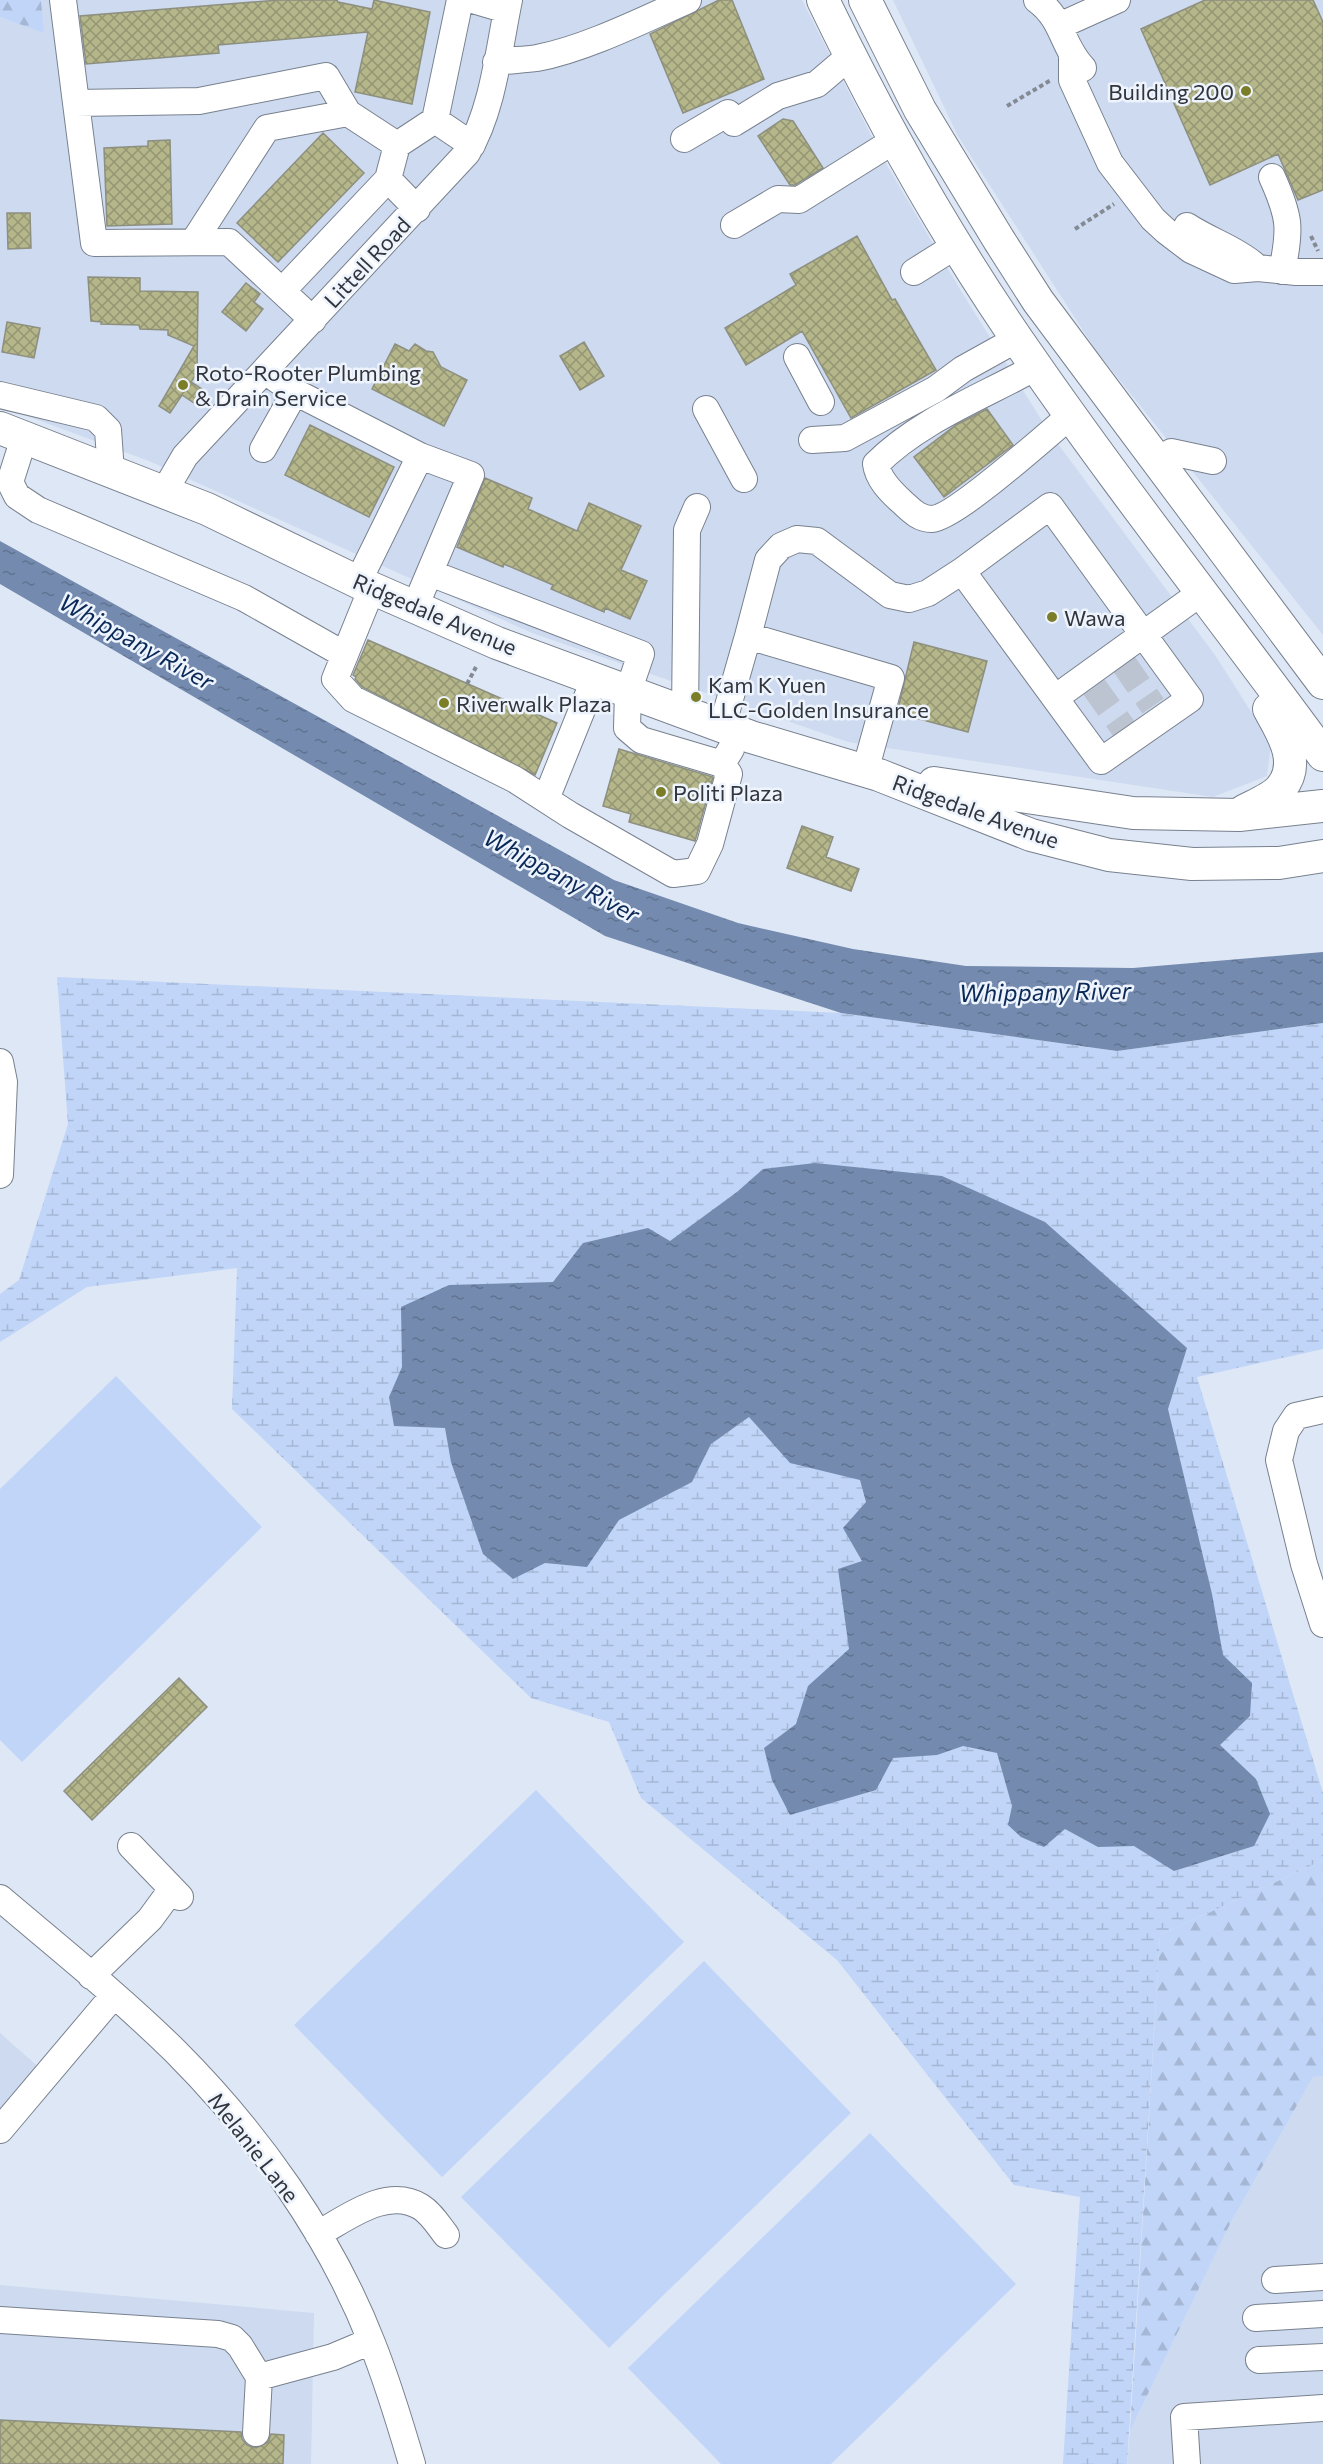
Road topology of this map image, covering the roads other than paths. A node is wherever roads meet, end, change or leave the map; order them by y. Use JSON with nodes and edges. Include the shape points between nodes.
{"nodes":[{"id":1,"x":63,"y":0,"type":"edge"},
{"id":2,"x":460,"y":0,"type":"edge"},
{"id":3,"x":474,"y":0,"type":"edge"},
{"id":4,"x":688,"y":0,"type":"edge"},
{"id":5,"x":823,"y":0,"type":"edge"},
{"id":6,"x":864,"y":0,"type":"edge"},
{"id":7,"x":1117,"y":0,"type":"edge"},
{"id":8,"x":508,"y":5,"type":"edge"},
{"id":9,"x":1050,"y":9,"type":"edge"},
{"id":10,"x":850,"y":56,"type":"junction"},
{"id":11,"x":496,"y":62,"type":"junction"},
{"id":12,"x":76,"y":103,"type":"junction"},
{"id":13,"x":348,"y":113,"type":"junction"},
{"id":14,"x":435,"y":120,"type":"junction"},
{"id":15,"x":684,"y":139,"type":"dead end"},
{"id":16,"x":895,"y":140,"type":"junction"},
{"id":17,"x":397,"y":145,"type":"junction"},
{"id":18,"x":472,"y":145,"type":"junction"},
{"id":19,"x":1272,"y":177,"type":"dead end"},
{"id":20,"x":388,"y":178,"type":"junction"},
{"id":21,"x":417,"y":209,"type":"junction"},
{"id":22,"x":734,"y":225,"type":"dead end"},
{"id":23,"x":194,"y":242,"type":"junction"},
{"id":24,"x":957,"y":245,"type":"junction"},
{"id":25,"x":1322,"y":265,"type":"edge"},
{"id":26,"x":1270,"y":269,"type":"junction"},
{"id":27,"x":914,"y":272,"type":"dead end"},
{"id":28,"x":282,"y":291,"type":"junction"},
{"id":29,"x":313,"y":320,"type":"junction"},
{"id":30,"x":1017,"y":339,"type":"junction"},
{"id":31,"x":797,"y":357,"type":"dead end"},
{"id":32,"x":1036,"y":367,"type":"junction"},
{"id":33,"x":265,"y":371,"type":"junction"},
{"id":34,"x":295,"y":392,"type":"junction"},
{"id":35,"x":8,"y":397,"type":"edge"},
{"id":36,"x":821,"y":402,"type":"dead end"},
{"id":37,"x":706,"y":409,"type":"dead end"},
{"id":38,"x":1071,"y":415,"type":"junction"},
{"id":39,"x":10,"y":432,"type":"edge"},
{"id":40,"x":812,"y":440,"type":"dead end"},
{"id":41,"x":262,"y":450,"type":"dead end"},
{"id":42,"x":420,"y":456,"type":"junction"},
{"id":43,"x":1213,"y":461,"type":"dead end"},
{"id":44,"x":1158,"y":462,"type":"junction"},
{"id":45,"x":111,"y":472,"type":"junction"},
{"id":46,"x":744,"y":479,"type":"dead end"},
{"id":47,"x":164,"y":492,"type":"junction"},
{"id":48,"x":697,"y":507,"type":"dead end"},
{"id":49,"x":962,"y":571,"type":"junction"},
{"id":50,"x":430,"y":573,"type":"junction"},
{"id":51,"x":365,"y":585,"type":"junction"},
{"id":52,"x":1202,"y":592,"type":"junction"},
{"id":53,"x":416,"y":607,"type":"junction"},
{"id":54,"x":1144,"y":634,"type":"junction"},
{"id":55,"x":748,"y":636,"type":"junction"},
{"id":56,"x":1250,"y":654,"type":"junction"},
{"id":57,"x":345,"y":655,"type":"junction"},
{"id":58,"x":594,"y":680,"type":"junction"},
{"id":59,"x":1323,"y":683,"type":"edge"},
{"id":60,"x":627,"y":692,"type":"junction"},
{"id":61,"x":1055,"y":698,"type":"junction"},
{"id":62,"x":685,"y":713,"type":"junction"},
{"id":63,"x":731,"y":730,"type":"junction"},
{"id":64,"x":1323,"y":755,"type":"edge"},
{"id":65,"x":722,"y":764,"type":"junction"},
{"id":66,"x":872,"y":773,"type":"junction"},
{"id":67,"x":546,"y":800,"type":"junction"},
{"id":68,"x":1323,"y":806,"type":"edge"},
{"id":69,"x":1239,"y":815,"type":"junction"},
{"id":70,"x":1323,"y":856,"type":"edge"},
{"id":71,"x":0,"y":1062,"type":"edge"},
{"id":72,"x":0,"y":1175,"type":"edge"},
{"id":73,"x":1323,"y":1410,"type":"edge"},
{"id":74,"x":1314,"y":1561,"type":"edge"},
{"id":75,"x":1323,"y":1624,"type":"edge"},
{"id":76,"x":131,"y":1846,"type":"dead end"},
{"id":77,"x":0,"y":1898,"type":"edge"},
{"id":78,"x":91,"y":1976,"type":"junction"},
{"id":79,"x":114,"y":1995,"type":"junction"},
{"id":80,"x":0,"y":2130,"type":"edge"},
{"id":81,"x":318,"y":2234,"type":"junction"},
{"id":82,"x":446,"y":2235,"type":"dead end"},
{"id":83,"x":1323,"y":2277,"type":"edge"},
{"id":84,"x":1275,"y":2280,"type":"dead end"},
{"id":85,"x":1323,"y":2314,"type":"edge"},
{"id":86,"x":1257,"y":2318,"type":"dead end"},
{"id":87,"x":0,"y":2320,"type":"edge"},
{"id":88,"x":371,"y":2341,"type":"junction"},
{"id":89,"x":1323,"y":2358,"type":"edge"},
{"id":90,"x":1259,"y":2360,"type":"dead end"},
{"id":91,"x":259,"y":2377,"type":"junction"},
{"id":92,"x":1323,"y":2408,"type":"edge"},
{"id":93,"x":256,"y":2433,"type":"dead end"},
{"id":94,"x":412,"y":2464,"type":"edge"},
{"id":95,"x":1187,"y":2464,"type":"edge"}],
"edges":[{"from":1,"to":12,"type":"street"},
{"from":2,"to":14,"type":"street"},
{"from":3,"to":8,"type":"street"},
{"from":4,"to":11,"type":"street","via":[[562,51]]},
{"from":5,"to":10,"type":"main road"},
{"from":6,"to":44,"type":"main road","via":[[920,110],[999,240],[1038,300]]},
{"from":7,"to":9,"type":"street"},
{"from":8,"to":11,"type":"street","name":"Littell Road"},
{"from":9,"to":26,"type":"street","via":[[1072,56],[1072,80],[1110,163],[1153,219],[1210,260],[1234,270]]},
{"from":10,"to":15,"type":"street","via":[[816,84],[777,96],[734,123],[728,113]]},
{"from":10,"to":16,"type":"main road"},
{"from":11,"to":18,"type":"street","name":"Littell Road","via":[[488,101]]},
{"from":12,"to":13,"type":"street","via":[[199,101],[326,76]]},
{"from":12,"to":23,"type":"street","via":[[94,243]]},
{"from":13,"to":17,"type":"street"},
{"from":13,"to":23,"type":"street","via":[[267,128]]},
{"from":14,"to":17,"type":"street"},
{"from":14,"to":18,"type":"street"},
{"from":16,"to":22,"type":"street","via":[[799,201],[778,199]]},
{"from":16,"to":24,"type":"main road"},
{"from":17,"to":20,"type":"street"},
{"from":18,"to":21,"type":"street","name":"Littell Road"},
{"from":19,"to":26,"type":"street","via":[[1288,218],[1287,244]]},
{"from":20,"to":21,"type":"street"},
{"from":20,"to":28,"type":"street"},
{"from":21,"to":29,"type":"street","name":"Littell Road"},
{"from":23,"to":28,"type":"street","via":[[229,242]]},
{"from":24,"to":27,"type":"street"},
{"from":24,"to":30,"type":"main road"},
{"from":25,"to":26,"type":"street"},
{"from":28,"to":29,"type":"street"},
{"from":29,"to":33,"type":"street","name":"Littell Road"},
{"from":30,"to":32,"type":"main road"},
{"from":30,"to":40,"type":"street","via":[[845,438]]},
{"from":31,"to":36,"type":"street"},
{"from":32,"to":38,"type":"main road"},
{"from":32,"to":38,"type":"street","via":[[894,446],[876,465],[877,475],[920,517],[934,519],[975,494]]},
{"from":33,"to":34,"type":"street"},
{"from":33,"to":47,"type":"street","name":"Littell Road","via":[[185,456]]},
{"from":34,"to":41,"type":"street"},
{"from":34,"to":42,"type":"street"},
{"from":35,"to":39,"type":"street"},
{"from":35,"to":45,"type":"street","via":[[96,418],[108,430]]},
{"from":37,"to":46,"type":"street"},
{"from":38,"to":52,"type":"main road"},
{"from":39,"to":45,"type":"main road","name":"Ridgedale Avenue"},
{"from":39,"to":57,"type":"street","via":[[10,482],[17,496],[38,510],[244,598]]},
{"from":42,"to":50,"type":"street","via":[[471,475]]},
{"from":42,"to":51,"type":"street"},
{"from":43,"to":44,"type":"street","via":[[1171,452]]},
{"from":44,"to":59,"type":"main road"},
{"from":45,"to":47,"type":"main road","name":"Ridgedale Avenue"},
{"from":47,"to":51,"type":"main road","name":"Ridgedale Avenue"},
{"from":48,"to":62,"type":"street","via":[[687,530]]},
{"from":49,"to":54,"type":"street","via":[[1050,506]]},
{"from":49,"to":55,"type":"street","via":[[928,593],[909,599],[890,595],[817,541],[798,539],[781,546],[768,560]]},
{"from":49,"to":61,"type":"street"},
{"from":50,"to":53,"type":"street"},
{"from":50,"to":60,"type":"street","via":[[641,654]]},
{"from":51,"to":53,"type":"main road","name":"Ridgedale Avenue"},
{"from":51,"to":57,"type":"street"},
{"from":52,"to":54,"type":"street"},
{"from":52,"to":56,"type":"main road"},
{"from":53,"to":58,"type":"main road","name":"Ridgedale Avenue"},
{"from":54,"to":61,"type":"street","via":[[1090,682]]},
{"from":54,"to":61,"type":"street","via":[[1190,699],[1158,712],[1101,761]]},
{"from":55,"to":63,"type":"street"},
{"from":55,"to":66,"type":"street","via":[[891,678]]},
{"from":56,"to":64,"type":"main road"},
{"from":56,"to":69,"type":"main road","via":[[1257,686],[1289,746],[1288,773],[1280,789]]},
{"from":57,"to":67,"type":"street","via":[[336,679],[353,699],[514,779]]},
{"from":58,"to":60,"type":"main road","name":"Ridgedale Avenue"},
{"from":58,"to":67,"type":"street"},
{"from":60,"to":62,"type":"main road","name":"Ridgedale Avenue"},
{"from":60,"to":65,"type":"street","via":[[627,728],[641,740]]},
{"from":62,"to":63,"type":"main road","name":"Ridgedale Avenue"},
{"from":63,"to":65,"type":"street"},
{"from":63,"to":66,"type":"main road","name":"Ridgedale Avenue"},
{"from":65,"to":67,"type":"street","via":[[729,774],[710,844],[697,871],[673,874]]},
{"from":66,"to":69,"type":"main road","name":"Ridgedale Avenue","via":[[1112,811]]},
{"from":66,"to":70,"type":"main road","name":"Ridgedale Avenue","via":[[1031,835],[1108,855],[1192,864],[1279,863]]},
{"from":68,"to":69,"type":"main road","name":"Ridgedale Avenue"},
{"from":71,"to":72,"type":"street","via":[[4,1082]]},
{"from":73,"to":74,"type":"street","via":[[1296,1416],[1286,1431],[1279,1460]]},
{"from":74,"to":75,"type":"street"},
{"from":76,"to":78,"type":"street","via":[[176,1893]]},
{"from":77,"to":78,"type":"street","name":"Melanie Lane"},
{"from":78,"to":79,"type":"street","name":"Melanie Lane"},
{"from":79,"to":80,"type":"street"},
{"from":79,"to":81,"type":"street","name":"Melanie Lane","via":[[176,2052],[232,2114]]},
{"from":81,"to":82,"type":"street","via":[[384,2200],[420,2206]]},
{"from":81,"to":88,"type":"street","name":"Melanie Lane"},
{"from":83,"to":84,"type":"street"},
{"from":85,"to":86,"type":"street"},
{"from":87,"to":91,"type":"street","via":[[218,2334],[232,2338],[240,2346]]},
{"from":88,"to":91,"type":"street","via":[[333,2358]]},
{"from":88,"to":94,"type":"street","name":"Melanie Lane"},
{"from":89,"to":90,"type":"street"},
{"from":91,"to":93,"type":"street"},
{"from":92,"to":95,"type":"street","via":[[1184,2417]]}]}
